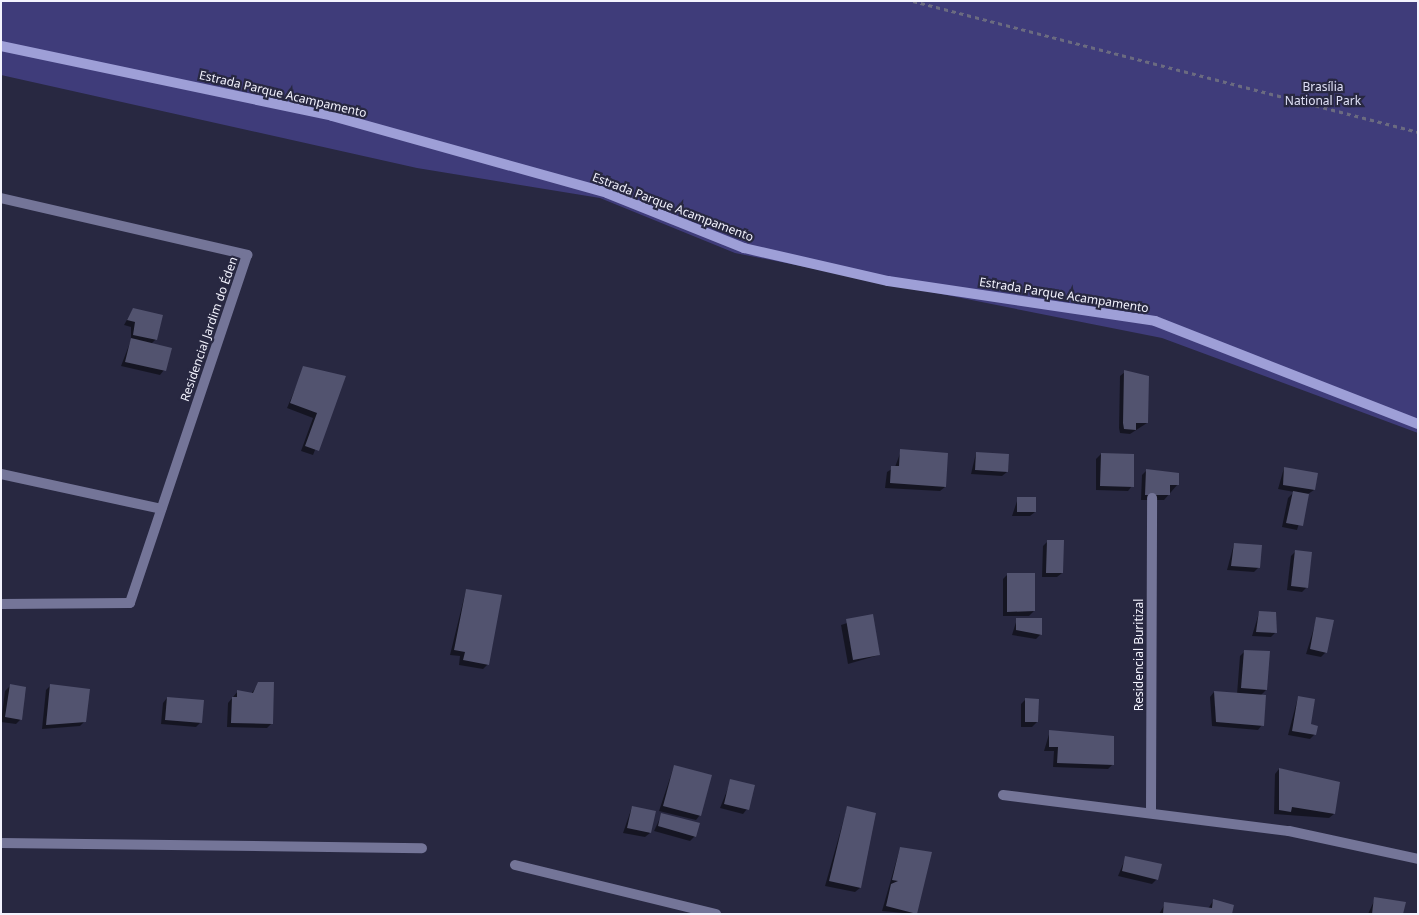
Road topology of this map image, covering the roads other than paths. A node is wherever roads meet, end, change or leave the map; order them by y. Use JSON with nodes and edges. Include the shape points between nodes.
{"nodes":[{"id":1,"x":1,"y":46,"type":"edge"},
{"id":2,"x":1,"y":198,"type":"edge"},
{"id":3,"x":1418,"y":424,"type":"edge"},
{"id":4,"x":1,"y":474,"type":"edge"},
{"id":5,"x":1152,"y":498,"type":"dead end"},
{"id":6,"x":161,"y":509,"type":"junction"},
{"id":7,"x":1,"y":604,"type":"edge"},
{"id":8,"x":1003,"y":794,"type":"dead end"},
{"id":9,"x":1151,"y":812,"type":"junction"},
{"id":10,"x":1,"y":843,"type":"edge"},
{"id":11,"x":422,"y":848,"type":"dead end"},
{"id":12,"x":1418,"y":858,"type":"edge"},
{"id":13,"x":514,"y":865,"type":"dead end"},
{"id":14,"x":716,"y":914,"type":"edge"}],
"edges":[{"from":1,"to":3,"type":"street","name":"Estrada Parque Acampamento","via":[[332,116],[607,194],[744,248],[888,281],[1155,321]]},
{"from":2,"to":6,"type":"street","name":"Residencial Jardim do Éden","via":[[247,254]]},
{"from":4,"to":6,"type":"street"},
{"from":5,"to":9,"type":"street","name":"Residencial Buritizal"},
{"from":6,"to":7,"type":"street","name":"Residencial Jardim do Éden","via":[[130,603]]},
{"from":8,"to":9,"type":"street"},
{"from":9,"to":12,"type":"street","via":[[1289,832]]},
{"from":10,"to":11,"type":"street"},
{"from":13,"to":14,"type":"street"}]}
